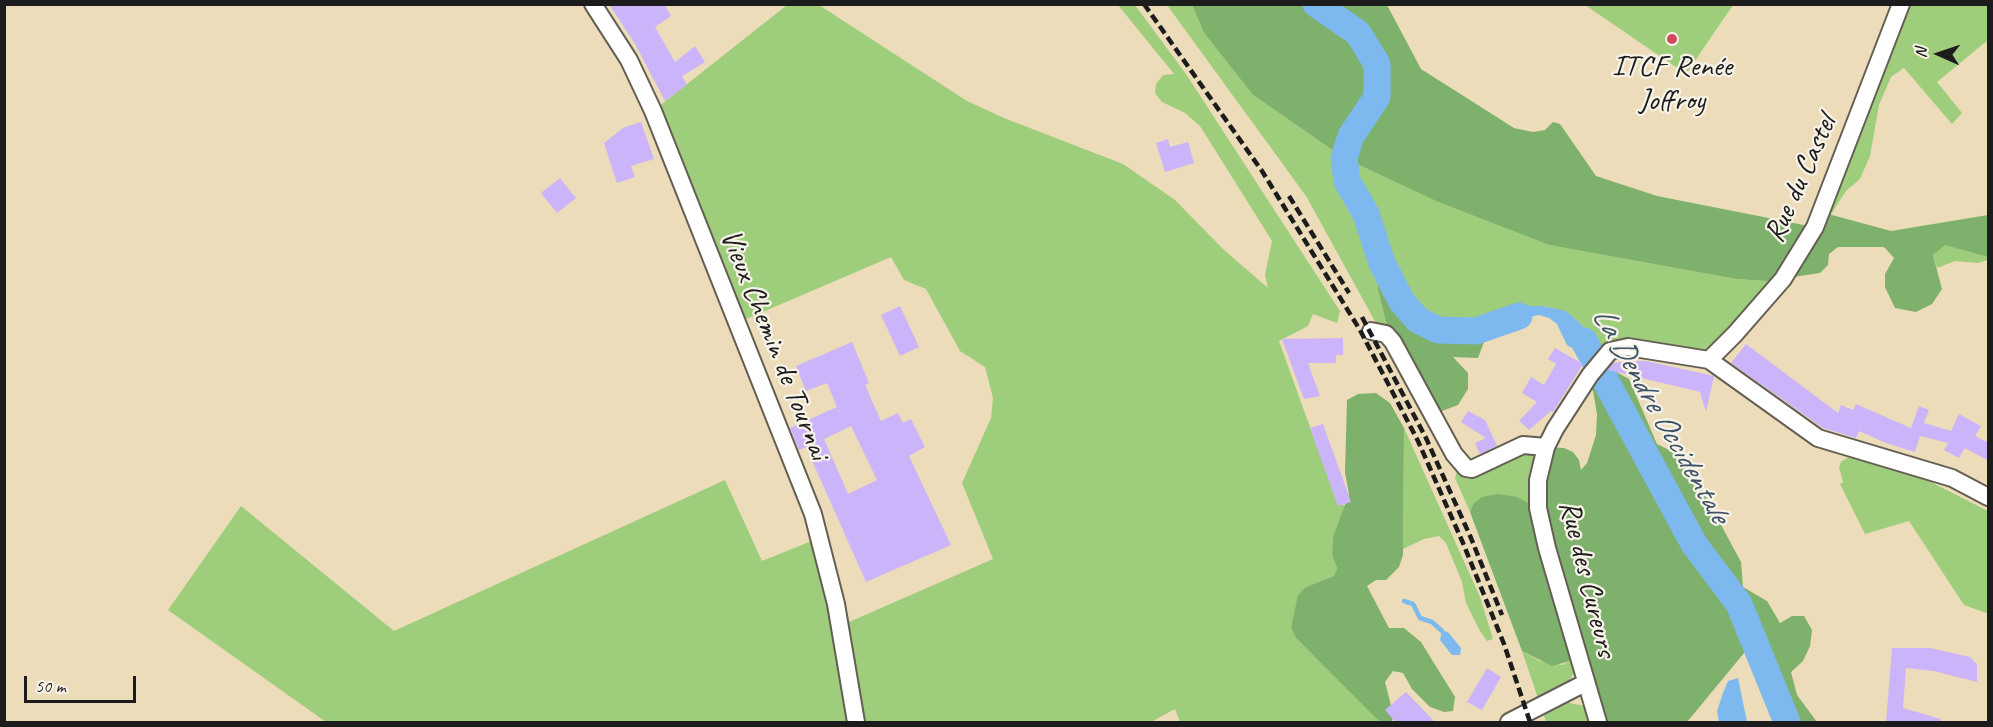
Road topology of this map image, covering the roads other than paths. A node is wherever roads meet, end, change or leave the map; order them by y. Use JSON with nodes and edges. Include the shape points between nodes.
{"nodes":[{"id":1,"x":593,"y":4,"type":"edge"},
{"id":2,"x":1901,"y":4,"type":"edge"},
{"id":3,"x":1371,"y":331,"type":"dead end"},
{"id":4,"x":1709,"y":360,"type":"junction"},
{"id":5,"x":1546,"y":447,"type":"junction"},
{"id":6,"x":1989,"y":497,"type":"edge"},
{"id":7,"x":1586,"y":683,"type":"junction"},
{"id":8,"x":856,"y":723,"type":"edge"},
{"id":9,"x":1509,"y":723,"type":"edge"},
{"id":10,"x":1598,"y":723,"type":"edge"}],
"edges":[{"from":1,"to":8,"type":"street","name":"Vieux Chemin de Tournai","via":[[629,60],[653,111],[813,514],[836,604]]},
{"from":2,"to":4,"type":"street","name":"Rue du Castel","via":[[1815,227],[1783,279]]},
{"from":3,"to":5,"type":"street","via":[[1386,334],[1393,342],[1459,463],[1466,468],[1472,469],[1523,445]]},
{"from":4,"to":5,"type":"street","name":"Rue des Cureurs","via":[[1628,347],[1605,354]]},
{"from":4,"to":6,"type":"street","via":[[1818,438],[1952,478]]},
{"from":5,"to":7,"type":"street","name":"Rue des Cureurs","via":[[1538,480],[1538,508]]},
{"from":7,"to":9,"type":"street"},
{"from":7,"to":10,"type":"street","name":"Rue des Cureurs"}]}
